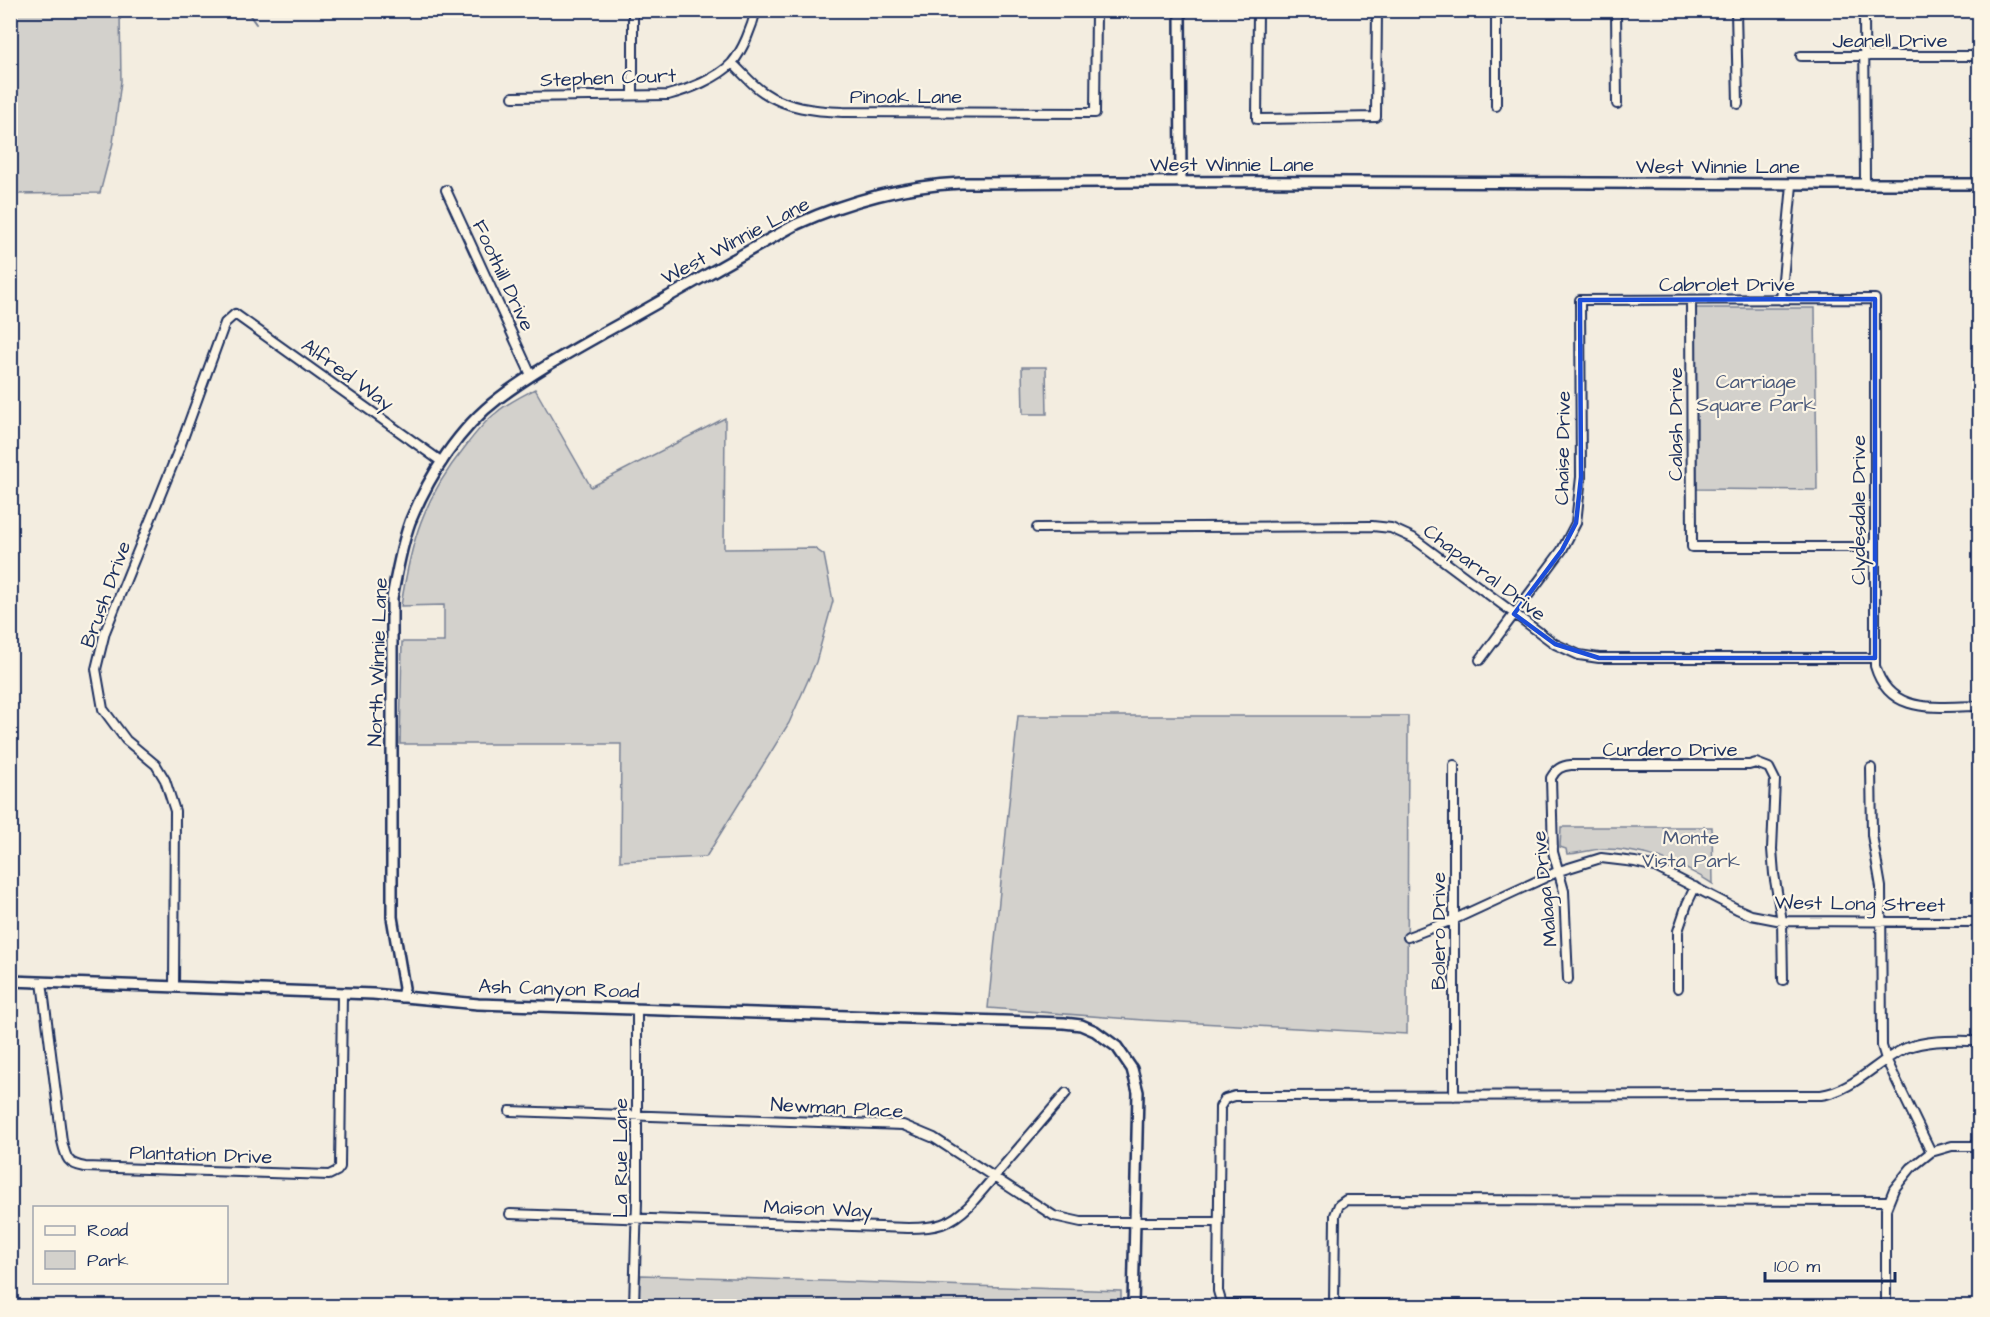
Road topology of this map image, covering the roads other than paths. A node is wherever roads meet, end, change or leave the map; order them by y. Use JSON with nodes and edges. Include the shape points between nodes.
{"nodes":[{"id":1,"x":633,"y":10,"type":"edge"},
{"id":2,"x":756,"y":10,"type":"edge"},
{"id":3,"x":1096,"y":10,"type":"edge"},
{"id":4,"x":1180,"y":10,"type":"edge"},
{"id":5,"x":1258,"y":10,"type":"edge"},
{"id":6,"x":1377,"y":10,"type":"edge"},
{"id":7,"x":1496,"y":10,"type":"edge"},
{"id":8,"x":1616,"y":10,"type":"edge"},
{"id":9,"x":1736,"y":10,"type":"edge"},
{"id":10,"x":1864,"y":10,"type":"edge"},
{"id":11,"x":1801,"y":56,"type":"dead end"},
{"id":12,"x":1864,"y":56,"type":"junction"},
{"id":13,"x":1980,"y":56,"type":"edge"},
{"id":14,"x":732,"y":63,"type":"junction"},
{"id":15,"x":633,"y":95,"type":"junction"},
{"id":16,"x":513,"y":97,"type":"dead end"},
{"id":17,"x":1617,"y":104,"type":"dead end"},
{"id":18,"x":1738,"y":104,"type":"dead end"},
{"id":19,"x":1496,"y":106,"type":"dead end"},
{"id":20,"x":1182,"y":182,"type":"junction"},
{"id":21,"x":1865,"y":183,"type":"junction"},
{"id":22,"x":1980,"y":184,"type":"edge"},
{"id":23,"x":1792,"y":185,"type":"junction"},
{"id":24,"x":446,"y":190,"type":"dead end"},
{"id":25,"x":1875,"y":299,"type":"joint"},
{"id":26,"x":1580,"y":300,"type":"joint"},
{"id":27,"x":1691,"y":300,"type":"junction"},
{"id":28,"x":1782,"y":300,"type":"junction"},
{"id":29,"x":235,"y":314,"type":"joint"},
{"id":30,"x":531,"y":375,"type":"junction"},
{"id":31,"x":442,"y":462,"type":"junction"},
{"id":32,"x":1037,"y":528,"type":"dead end"},
{"id":33,"x":1875,"y":547,"type":"junction"},
{"id":34,"x":1514,"y":614,"type":"junction"},
{"id":35,"x":1875,"y":658,"type":"junction"},
{"id":36,"x":1480,"y":660,"type":"dead end"},
{"id":37,"x":1980,"y":706,"type":"edge"},
{"id":38,"x":1454,"y":765,"type":"dead end"},
{"id":39,"x":1563,"y":765,"type":"joint"},
{"id":40,"x":1871,"y":768,"type":"dead end"},
{"id":41,"x":1980,"y":776,"type":"edge"},
{"id":42,"x":1559,"y":870,"type":"junction"},
{"id":43,"x":1695,"y":887,"type":"junction"},
{"id":44,"x":1455,"y":919,"type":"junction"},
{"id":45,"x":1782,"y":921,"type":"junction"},
{"id":46,"x":1881,"y":922,"type":"junction"},
{"id":47,"x":1979,"y":922,"type":"edge"},
{"id":48,"x":1408,"y":937,"type":"dead end"},
{"id":49,"x":1568,"y":979,"type":"dead end"},
{"id":50,"x":1783,"y":980,"type":"dead end"},
{"id":51,"x":10,"y":981,"type":"edge"},
{"id":52,"x":42,"y":982,"type":"junction"},
{"id":53,"x":174,"y":987,"type":"junction"},
{"id":54,"x":1678,"y":988,"type":"dead end"},
{"id":55,"x":342,"y":993,"type":"junction"},
{"id":56,"x":402,"y":997,"type":"junction"},
{"id":57,"x":637,"y":1009,"type":"junction"},
{"id":58,"x":1980,"y":1041,"type":"edge"},
{"id":59,"x":1886,"y":1059,"type":"junction"},
{"id":60,"x":1066,"y":1093,"type":"dead end"},
{"id":61,"x":1454,"y":1096,"type":"junction"},
{"id":62,"x":510,"y":1111,"type":"dead end"},
{"id":63,"x":637,"y":1115,"type":"junction"},
{"id":64,"x":1980,"y":1146,"type":"edge"},
{"id":65,"x":1931,"y":1152,"type":"junction"},
{"id":66,"x":994,"y":1177,"type":"junction"},
{"id":67,"x":1888,"y":1201,"type":"junction"},
{"id":68,"x":510,"y":1214,"type":"dead end"},
{"id":69,"x":636,"y":1220,"type":"junction"},
{"id":70,"x":1218,"y":1222,"type":"junction"},
{"id":71,"x":1135,"y":1223,"type":"junction"},
{"id":72,"x":1334,"y":1305,"type":"edge"},
{"id":73,"x":634,"y":1306,"type":"edge"},
{"id":74,"x":1133,"y":1306,"type":"edge"},
{"id":75,"x":1546,"y":1306,"type":"edge"},
{"id":76,"x":1767,"y":1306,"type":"edge"},
{"id":77,"x":1816,"y":1306,"type":"edge"},
{"id":78,"x":1886,"y":1306,"type":"edge"}],
"edges":[{"from":1,"to":15,"type":"street"},
{"from":2,"to":14,"type":"street","via":[[752,27]]},
{"from":3,"to":14,"type":"street","name":"Pinoak Lane","via":[[1095,113],[815,110],[777,100]]},
{"from":4,"to":20,"type":"street"},
{"from":5,"to":6,"type":"street","via":[[1257,118],[1376,117]]},
{"from":7,"to":19,"type":"street"},
{"from":8,"to":17,"type":"street"},
{"from":9,"to":18,"type":"street"},
{"from":10,"to":12,"type":"street"},
{"from":11,"to":12,"type":"street","name":"Jeanell Drive"},
{"from":12,"to":13,"type":"street","name":"Jeanell Drive"},
{"from":12,"to":21,"type":"street"},
{"from":14,"to":15,"type":"street","name":"Stephen Court","via":[[689,90],[669,95]]},
{"from":15,"to":16,"type":"street","name":"Stephen Court"},
{"from":20,"to":23,"type":"street","name":"West Winnie Lane"},
{"from":20,"to":30,"type":"street","name":"West Winnie Lane","via":[[944,184],[878,194],[797,225]]},
{"from":21,"to":22,"type":"street","name":"West Winnie Lane"},
{"from":21,"to":23,"type":"street","name":"West Winnie Lane"},
{"from":23,"to":28,"type":"street"},
{"from":24,"to":30,"type":"street","name":"Foothill Drive"},
{"from":25,"to":28,"type":"street","name":"Cabrolet Drive"},
{"from":25,"to":33,"type":"street","name":"Clydesdale Drive"},
{"from":26,"to":27,"type":"street","name":"Cabrolet Drive"},
{"from":26,"to":34,"type":"street","name":"Chaise Drive","via":[[1581,477],[1576,523],[1562,550]]},
{"from":27,"to":28,"type":"street","name":"Cabrolet Drive"},
{"from":27,"to":33,"type":"street","name":"Calash Drive","via":[[1692,547]]},
{"from":29,"to":31,"type":"street","name":"Alfred Way"},
{"from":29,"to":53,"type":"street","name":"Brush Drive","via":[[225,323],[182,444],[105,632],[96,669],[103,709],[126,740],[156,765],[175,811]]},
{"from":30,"to":31,"type":"street","name":"North Winnie Lane","via":[[475,420]]},
{"from":31,"to":56,"type":"street","name":"North Winnie Lane","via":[[410,524],[392,597],[391,906],[404,988]]},
{"from":32,"to":34,"type":"street","name":"Chaparral Drive","via":[[1391,528],[1413,538]]},
{"from":33,"to":35,"type":"street","name":"Clydesdale Drive"},
{"from":34,"to":35,"type":"street","name":"Chaparral Drive","via":[[1555,644],[1579,655],[1599,658]]},
{"from":34,"to":36,"type":"street","name":"Chaise Drive"},
{"from":35,"to":37,"type":"street","name":"Clydesdale Drive","via":[[1884,684],[1911,705]]},
{"from":38,"to":44,"type":"street","name":"Bolero Drive"},
{"from":39,"to":42,"type":"street","name":"Malaga Drive","via":[[1551,778],[1553,852]]},
{"from":39,"to":45,"type":"street","name":"Curdero Drive","via":[[1756,763],[1769,768],[1775,780],[1772,849]]},
{"from":40,"to":46,"type":"street","via":[[1872,834],[1881,887]]},
{"from":41,"to":47,"type":"street"},
{"from":42,"to":43,"type":"street","name":"West Long Street","via":[[1601,858],[1635,862],[1655,867]]},
{"from":42,"to":44,"type":"street","name":"West Long Street"},
{"from":42,"to":49,"type":"street","name":"Malaga Drive","via":[[1564,891]]},
{"from":43,"to":45,"type":"street","name":"West Long Street","via":[[1751,915]]},
{"from":43,"to":54,"type":"street","via":[[1678,932]]},
{"from":44,"to":48,"type":"street","name":"West Long Street"},
{"from":44,"to":61,"type":"street","name":"Bolero Drive"},
{"from":45,"to":46,"type":"street","name":"West Long Street"},
{"from":45,"to":50,"type":"street"},
{"from":46,"to":47,"type":"street","name":"West Long Street"},
{"from":46,"to":59,"type":"street","via":[[1881,1031]]},
{"from":51,"to":52,"type":"street","name":"Ash Canyon Road"},
{"from":52,"to":53,"type":"street","name":"Ash Canyon Road"},
{"from":52,"to":55,"type":"street","name":"Plantation Drive","via":[[62,1141],[68,1160],[85,1167],[329,1175],[337,1171]]},
{"from":53,"to":55,"type":"street","name":"Ash Canyon Road"},
{"from":55,"to":56,"type":"street","name":"Ash Canyon Road"},
{"from":56,"to":57,"type":"street","name":"Ash Canyon Road","via":[[478,1004]]},
{"from":57,"to":63,"type":"street","name":"La Rue Lane"},
{"from":57,"to":71,"type":"street","name":"Ash Canyon Road","via":[[1081,1025],[1117,1047],[1136,1082]]},
{"from":58,"to":59,"type":"street","via":[[1921,1044]]},
{"from":59,"to":61,"type":"street","via":[[1845,1088],[1821,1095]]},
{"from":59,"to":65,"type":"street"},
{"from":60,"to":66,"type":"street","name":"Maison Way"},
{"from":61,"to":70,"type":"street","via":[[1225,1099],[1219,1112]]},
{"from":62,"to":63,"type":"street","name":"Newman Place"},
{"from":63,"to":66,"type":"street","name":"Newman Place","via":[[903,1125],[934,1138]]},
{"from":63,"to":69,"type":"street","name":"La Rue Lane"},
{"from":64,"to":65,"type":"street","via":[[1952,1146]]},
{"from":65,"to":67,"type":"street","via":[[1904,1175]]},
{"from":66,"to":69,"type":"street","name":"Maison Way","via":[[960,1215],[941,1226],[928,1228]]},
{"from":66,"to":71,"type":"street","name":"Newman Place","via":[[1062,1219]]},
{"from":67,"to":72,"type":"street","via":[[1346,1200],[1338,1205],[1335,1215]]},
{"from":67,"to":78,"type":"street"},
{"from":68,"to":69,"type":"street","name":"Maison Way"},
{"from":69,"to":73,"type":"street","name":"La Rue Lane"},
{"from":70,"to":71,"type":"street","name":"Newman Place"},
{"from":70,"to":72,"type":"street","via":[[1218,1291],[1222,1302]]},
{"from":71,"to":74,"type":"street"},
{"from":72,"to":75,"type":"street"},
{"from":75,"to":76,"type":"street"},
{"from":76,"to":77,"type":"street"}]}
